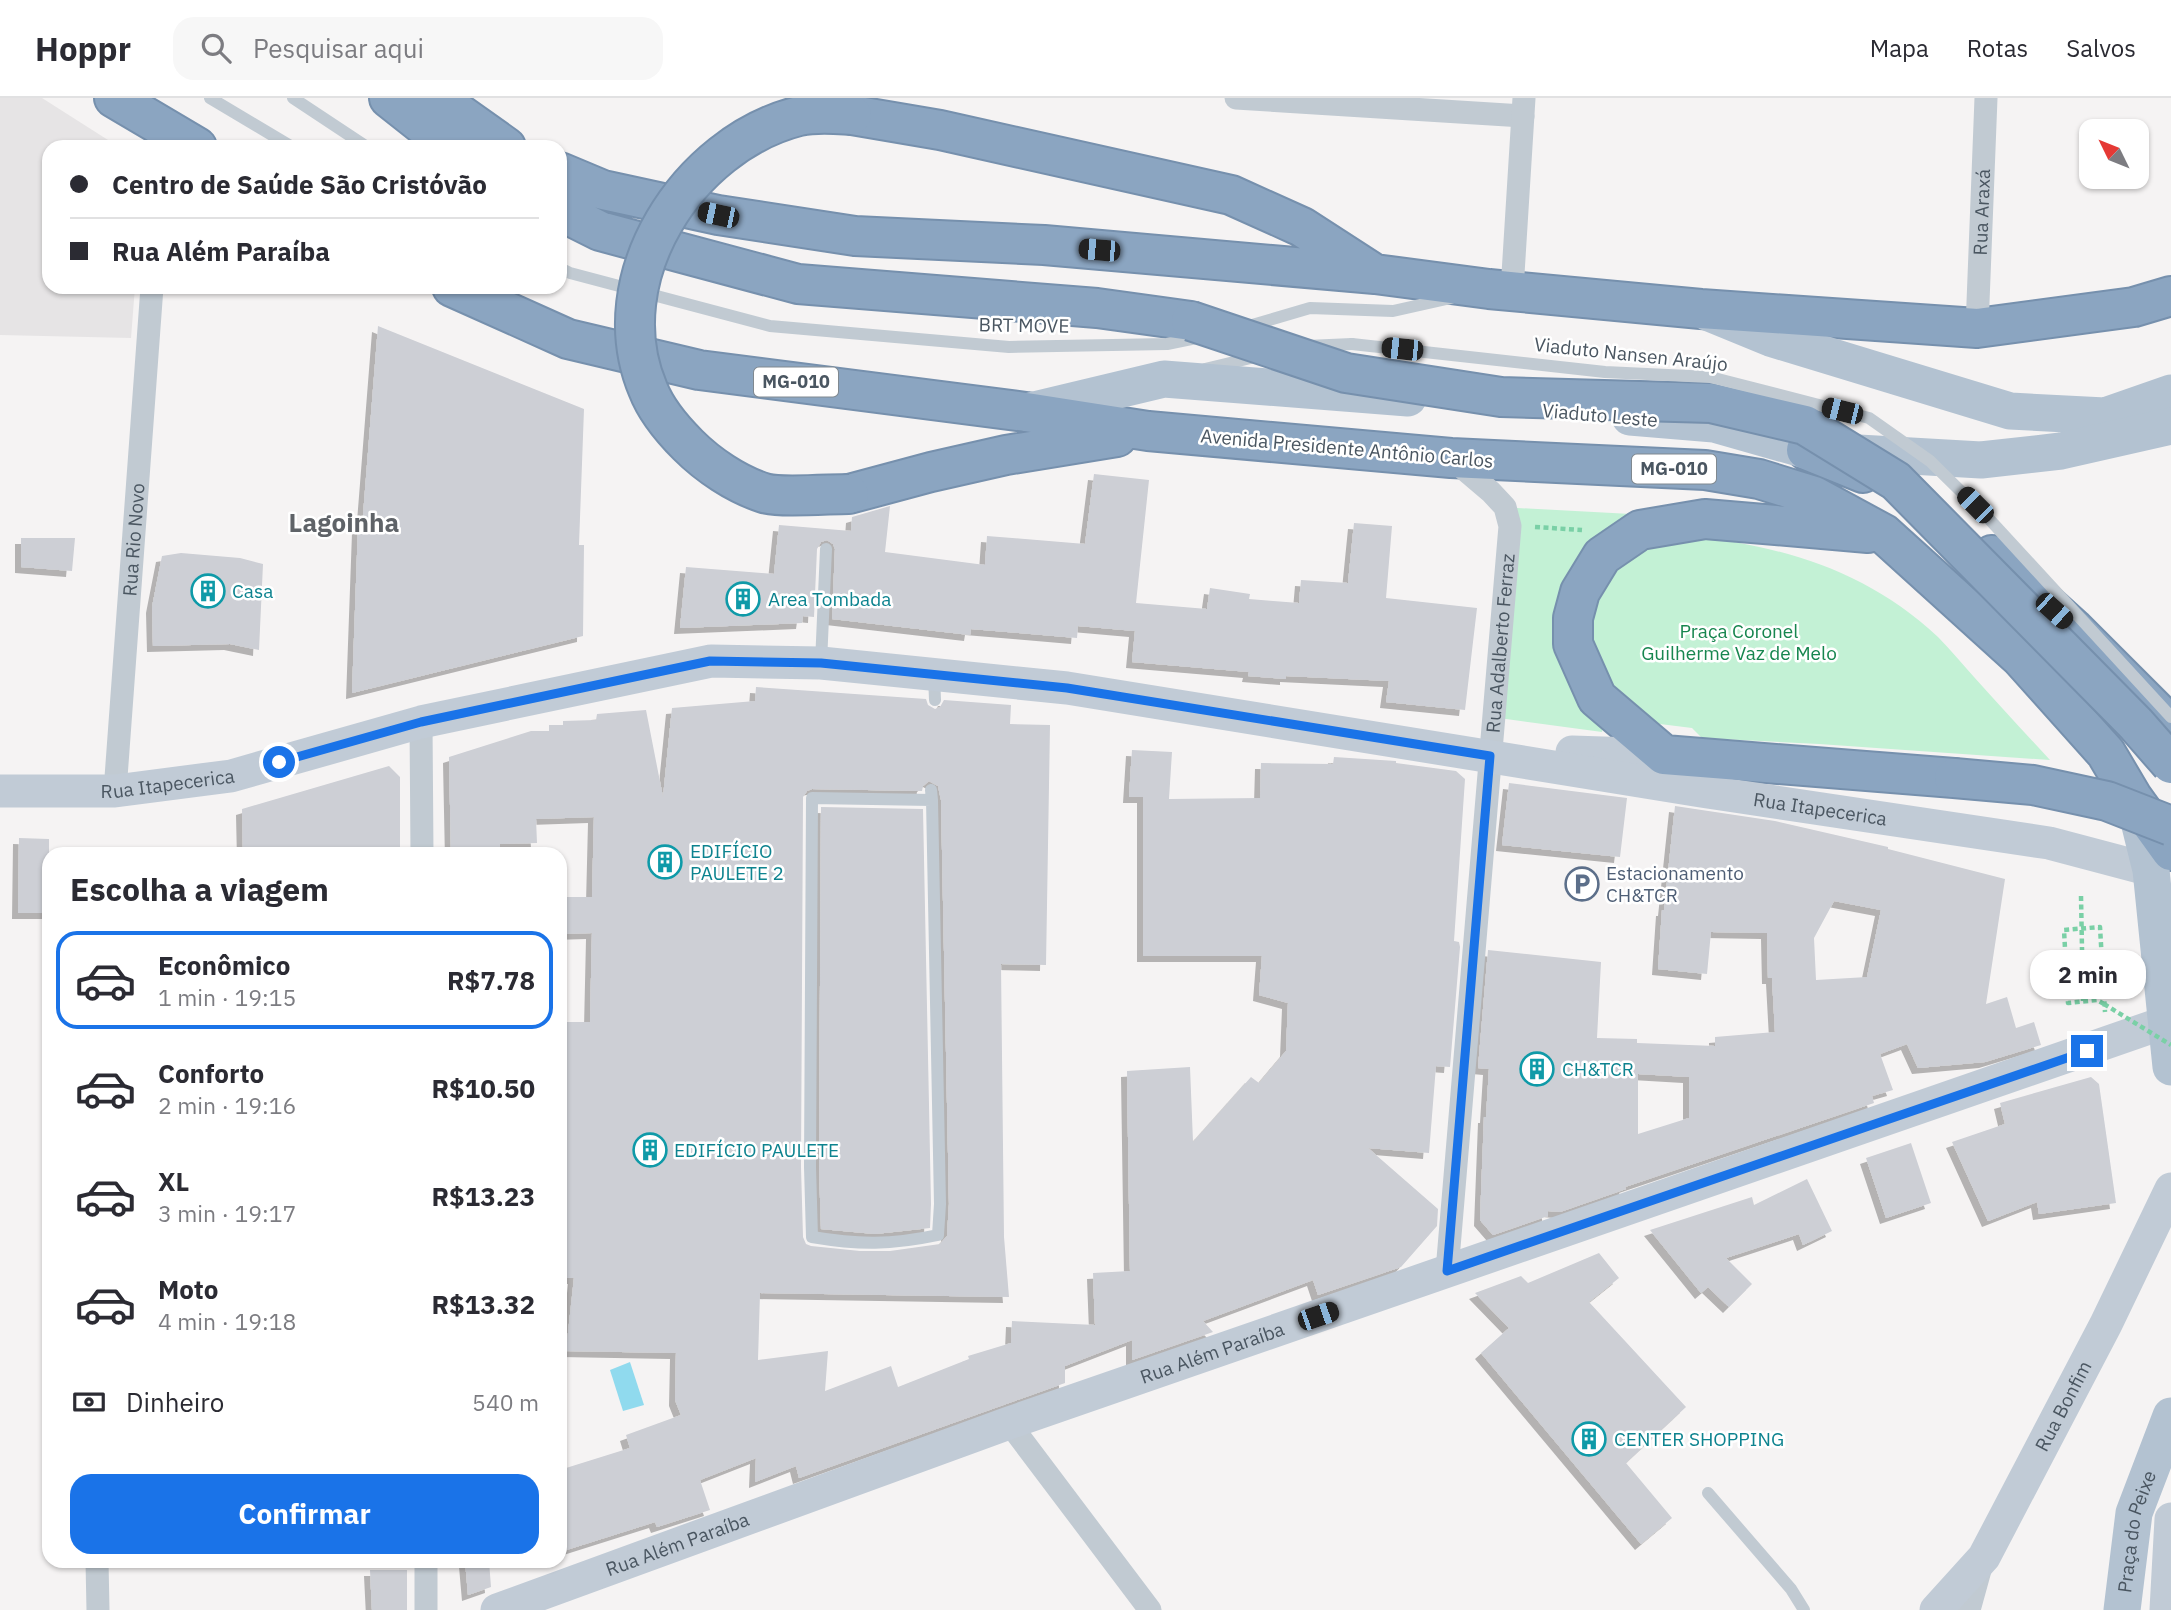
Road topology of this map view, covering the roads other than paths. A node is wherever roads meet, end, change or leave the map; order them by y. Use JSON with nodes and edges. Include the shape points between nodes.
{"nodes":[{"id":1,"x":114,"y":98,"type":"edge"},
{"id":2,"x":210,"y":98,"type":"edge"},
{"id":3,"x":293,"y":98,"type":"edge"},
{"id":4,"x":388,"y":98,"type":"edge"},
{"id":5,"x":437,"y":98,"type":"edge"},
{"id":6,"x":1236,"y":98,"type":"edge"},
{"id":7,"x":1986,"y":98,"type":"edge"},
{"id":8,"x":1523,"y":107,"type":"edge"},
{"id":9,"x":163,"y":137,"type":"edge"},
{"id":10,"x":280,"y":140,"type":"edge"},
{"id":11,"x":356,"y":140,"type":"edge"},
{"id":12,"x":442,"y":140,"type":"edge"},
{"id":13,"x":496,"y":140,"type":"edge"},
{"id":14,"x":567,"y":175,"type":"edge"},
{"id":15,"x":567,"y":214,"type":"edge"},
{"id":16,"x":567,"y":272,"type":"edge"},
{"id":17,"x":1374,"y":274,"type":"junction"},
{"id":18,"x":1500,"y":289,"type":"junction"},
{"id":19,"x":151,"y":294,"type":"edge"},
{"id":20,"x":468,"y":294,"type":"edge"},
{"id":21,"x":2171,"y":296,"type":"edge"},
{"id":22,"x":518,"y":302,"type":"dead end"},
{"id":23,"x":1701,"y":309,"type":"junction"},
{"id":24,"x":1976,"y":328,"type":"junction"},
{"id":25,"x":568,"y":339,"type":"junction"},
{"id":26,"x":1297,"y":346,"type":"junction"},
{"id":27,"x":1165,"y":361,"type":"junction"},
{"id":28,"x":2171,"y":393,"type":"edge"},
{"id":29,"x":1026,"y":412,"type":"junction"},
{"id":30,"x":2171,"y":426,"type":"edge"},
{"id":31,"x":1147,"y":432,"type":"junction"},
{"id":32,"x":1806,"y":450,"type":"junction"},
{"id":33,"x":1451,"y":458,"type":"junction"},
{"id":34,"x":1884,"y":534,"type":"junction"},
{"id":35,"x":826,"y":549,"type":"dead end"},
{"id":36,"x":821,"y":663,"type":"junction"},
{"id":37,"x":2171,"y":717,"type":"edge"},
{"id":38,"x":421,"y":722,"type":"junction"},
{"id":39,"x":2171,"y":726,"type":"edge"},
{"id":40,"x":1664,"y":755,"type":"junction"},
{"id":41,"x":1490,"y":756,"type":"junction"},
{"id":42,"x":2171,"y":764,"type":"edge"},
{"id":43,"x":0,"y":790,"type":"edge"},
{"id":44,"x":115,"y":791,"type":"junction"},
{"id":45,"x":931,"y":795,"type":"joint"},
{"id":46,"x":2171,"y":826,"type":"edge"},
{"id":47,"x":422,"y":847,"type":"edge"},
{"id":48,"x":2161,"y":860,"type":"edge"},
{"id":49,"x":2169,"y":1033,"type":"edge"},
{"id":50,"x":2171,"y":1067,"type":"edge"},
{"id":51,"x":2171,"y":1189,"type":"edge"},
{"id":52,"x":1447,"y":1271,"type":"junction"},
{"id":53,"x":2171,"y":1416,"type":"edge"},
{"id":54,"x":1009,"y":1423,"type":"junction"},
{"id":55,"x":1708,"y":1493,"type":"dead end"},
{"id":56,"x":2171,"y":1518,"type":"edge"},
{"id":57,"x":1983,"y":1557,"type":"junction"},
{"id":58,"x":97,"y":1568,"type":"edge"},
{"id":59,"x":426,"y":1568,"type":"edge"},
{"id":60,"x":98,"y":1610,"type":"edge"},
{"id":61,"x":426,"y":1610,"type":"edge"},
{"id":62,"x":497,"y":1610,"type":"edge"},
{"id":63,"x":1150,"y":1610,"type":"edge"},
{"id":64,"x":1804,"y":1610,"type":"edge"},
{"id":65,"x":1936,"y":1610,"type":"edge"},
{"id":66,"x":1969,"y":1610,"type":"edge"},
{"id":67,"x":2122,"y":1610,"type":"edge"},
{"id":68,"x":2166,"y":1610,"type":"edge"}],
"edges":[{"from":1,"to":9,"type":"highway"},
{"from":2,"to":10,"type":"lane"},
{"from":3,"to":11,"type":"lane"},
{"from":4,"to":12,"type":"highway"},
{"from":5,"to":13,"type":"highway"},
{"from":6,"to":8,"type":"street"},
{"from":7,"to":24,"type":"street","name":"Rua Araxá"},
{"from":8,"to":18,"type":"street"},
{"from":14,"to":17,"type":"highway","via":[[603,190],[718,215],[855,236],[1044,245]]},
{"from":15,"to":42,"type":"highway","bridge":true,"via":[[600,231],[797,284],[1097,308],[1191,321],[1346,373],[1502,397],[1711,403],[1805,425],[1896,481]]},
{"from":16,"to":27,"type":"lane","name":"BRT MOVE","via":[[770,326]]},
{"from":17,"to":18,"type":"highway"},
{"from":17,"to":31,"type":"highway","bridge":true,"via":[[1302,227],[1230,195],[940,130],[827,113],[774,124],[746,137],[711,164],[685,189],[658,231],[641,276],[635,329],[648,390],[672,429],[704,460],[765,494],[849,495],[1006,455]]},
{"from":18,"to":23,"type":"highway"},
{"from":18,"to":27,"type":"lane","name":"BRT MOVE","via":[[1393,311],[1310,308],[1238,329]]},
{"from":19,"to":44,"type":"street","name":"Rua Rio Novo"},
{"from":20,"to":25,"type":"highway","name":"Avenida Presidente Antônio Carlos","number":"MG-010"},
{"from":21,"to":24,"type":"highway","via":[[2134,307]]},
{"from":22,"to":25,"type":"lane"},
{"from":23,"to":24,"type":"highway"},
{"from":23,"to":28,"type":"main road","via":[[1770,338],[2010,411],[2105,416]]},
{"from":25,"to":29,"type":"highway","name":"Avenida Presidente Antônio Carlos","number":"MG-010","via":[[699,370]]},
{"from":26,"to":27,"type":"lane","name":"Viaduto Nansen Araújo"},
{"from":26,"to":27,"type":"lane","name":"Viaduto Nansen Araújo","via":[[1212,345]]},
{"from":26,"to":37,"type":"lane","name":"Viaduto Nansen Araújo","bridge":true,"via":[[1352,344],[1605,372],[1710,377],[1869,418],[1930,461],[1990,520]]},
{"from":27,"to":29,"type":"main road","name":"Viaduto Leste"},
{"from":27,"to":32,"type":"main road","name":"Viaduto Leste","via":[[1714,424]]},
{"from":29,"to":31,"type":"highway","name":"Avenida Presidente Antônio Carlos","number":"MG-010"},
{"from":30,"to":32,"type":"main road","name":"Viaduto Leste","via":[[2061,451],[1981,460]]},
{"from":31,"to":33,"type":"highway","name":"Avenida Presidente Antônio Carlos","number":"MG-010"},
{"from":32,"to":39,"type":"highway","via":[[1905,490],[1950,518],[2074,629]]},
{"from":33,"to":34,"type":"highway","name":"Avenida Presidente Antônio Carlos","number":"MG-010","via":[[1705,470],[1759,478],[1814,496]]},
{"from":33,"to":41,"type":"street","name":"Rua Adalberto Ferraz","via":[[1505,507],[1510,526]]},
{"from":34,"to":40,"type":"highway","via":[[1705,519],[1640,530],[1602,556],[1580,592],[1573,644],[1597,698]]},
{"from":34,"to":48,"type":"highway","name":"Avenida Presidente Antônio Carlos","number":"MG-010","via":[[2021,658],[2106,752]]},
{"from":35,"to":36,"type":"lane"},
{"from":36,"to":38,"type":"street","name":"Rua Itapecerica","via":[[710,661]]},
{"from":36,"to":41,"type":"street","name":"Rua Itapecerica","via":[[934,687],[1067,688]]},
{"from":38,"to":44,"type":"street","name":"Rua Itapecerica","via":[[232,776]]},
{"from":38,"to":47,"type":"street"},
{"from":40,"to":41,"type":"street","name":"Rua Itapecerica","via":[[1524,750]]},
{"from":40,"to":46,"type":"highway","bridge":true,"via":[[2033,785],[2108,801]]},
{"from":41,"to":48,"type":"street","name":"Rua Itapecerica"},
{"from":41,"to":52,"type":"street","name":"Rua Adalberto Ferraz"},
{"from":43,"to":44,"type":"street","name":"Rua Itapecerica"},
{"from":45,"to":45,"type":"lane","via":[[938,1235],[905,1242],[851,1244],[812,1237],[812,798]]},
{"from":48,"to":49,"type":"main road"},
{"from":49,"to":50,"type":"main road"},
{"from":49,"to":52,"type":"street","name":"Rua Além Paraíba"},
{"from":51,"to":57,"type":"street","name":"Rua Bonfim","via":[[2106,1324]]},
{"from":52,"to":54,"type":"street","name":"Rua Além Paraíba"},
{"from":53,"to":67,"type":"main road","name":"Praça do Peixe","via":[[2134,1513]]},
{"from":54,"to":62,"type":"street","name":"Rua Além Paraíba"},
{"from":54,"to":63,"type":"street"},
{"from":55,"to":64,"type":"lane"},
{"from":56,"to":68,"type":"street"},
{"from":57,"to":65,"type":"street","name":"Rua Bonfim"},
{"from":57,"to":66,"type":"street"},
{"from":58,"to":60,"type":"street"},
{"from":59,"to":61,"type":"street"}]}
